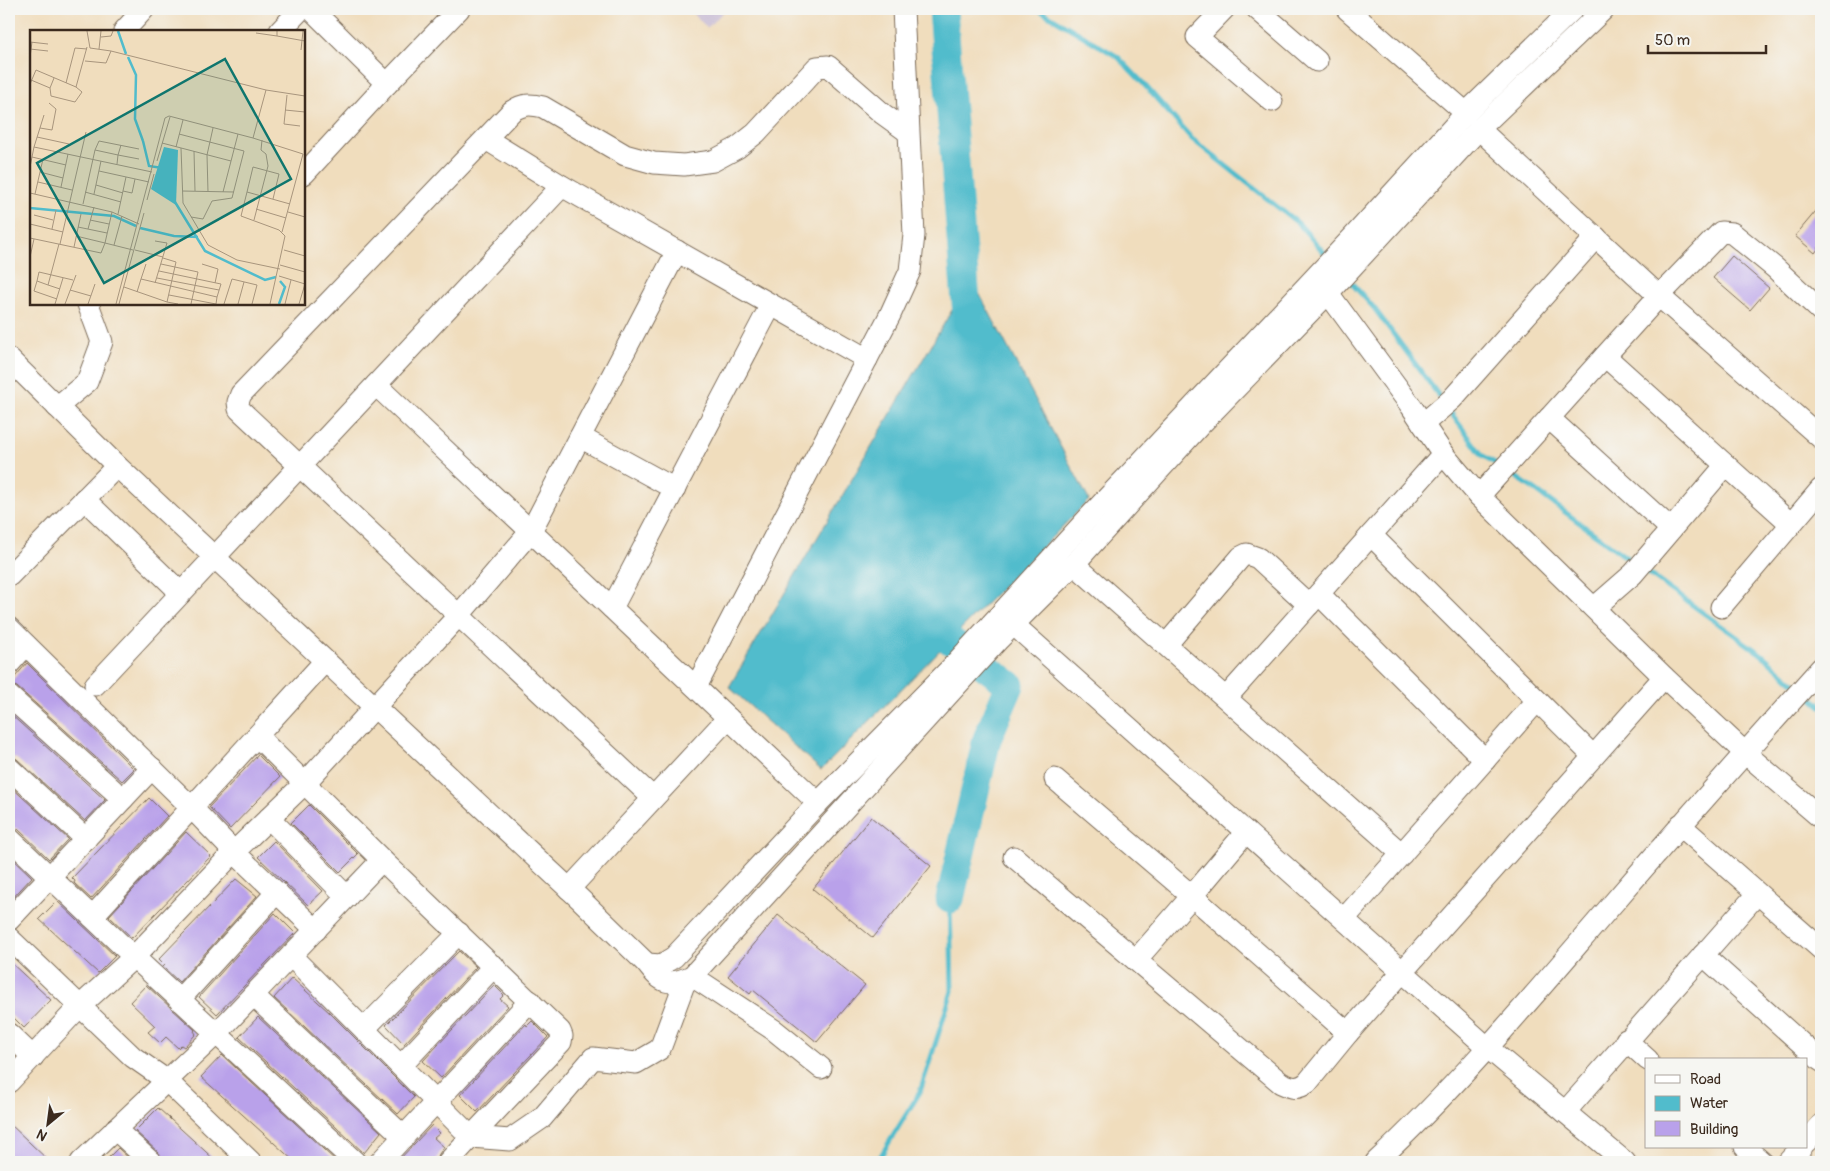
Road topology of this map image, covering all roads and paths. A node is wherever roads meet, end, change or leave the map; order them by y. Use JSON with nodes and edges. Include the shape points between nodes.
{"nodes":[{"id":1,"x":144,"y":9,"type":"edge"},
{"id":2,"x":301,"y":9,"type":"edge"},
{"id":3,"x":310,"y":9,"type":"edge"},
{"id":4,"x":459,"y":9,"type":"edge"},
{"id":5,"x":903,"y":9,"type":"edge"},
{"id":6,"x":1224,"y":9,"type":"edge"},
{"id":7,"x":1257,"y":9,"type":"edge"},
{"id":8,"x":1347,"y":9,"type":"edge"},
{"id":9,"x":1573,"y":9,"type":"edge"},
{"id":10,"x":1604,"y":9,"type":"edge"},
{"id":11,"x":125,"y":30,"type":"edge"},
{"id":12,"x":281,"y":30,"type":"edge"},
{"id":13,"x":1317,"y":61,"type":"dead end"},
{"id":14,"x":387,"y":84,"type":"junction"},
{"id":15,"x":1272,"y":100,"type":"dead end"},
{"id":16,"x":1472,"y":121,"type":"junction"},
{"id":17,"x":908,"y":132,"type":"junction"},
{"id":18,"x":486,"y":139,"type":"junction"},
{"id":19,"x":305,"y":173,"type":"edge"},
{"id":20,"x":562,"y":186,"type":"junction"},
{"id":21,"x":1596,"y":237,"type":"junction"},
{"id":22,"x":677,"y":251,"type":"junction"},
{"id":23,"x":1325,"y":280,"type":"junction"},
{"id":24,"x":1659,"y":296,"type":"junction"},
{"id":25,"x":88,"y":305,"type":"edge"},
{"id":26,"x":772,"y":305,"type":"junction"},
{"id":27,"x":1821,"y":311,"type":"edge"},
{"id":28,"x":1605,"y":356,"type":"junction"},
{"id":29,"x":9,"y":359,"type":"edge"},
{"id":30,"x":868,"y":359,"type":"junction"},
{"id":31,"x":376,"y":385,"type":"junction"},
{"id":32,"x":57,"y":407,"type":"junction"},
{"id":33,"x":1549,"y":418,"type":"junction"},
{"id":34,"x":1423,"y":424,"type":"junction"},
{"id":35,"x":580,"y":437,"type":"junction"},
{"id":36,"x":1821,"y":438,"type":"edge"},
{"id":37,"x":1443,"y":454,"type":"junction"},
{"id":38,"x":1726,"y":465,"type":"junction"},
{"id":39,"x":117,"y":466,"type":"junction"},
{"id":40,"x":300,"y":466,"type":"junction"},
{"id":41,"x":675,"y":489,"type":"junction"},
{"id":42,"x":1821,"y":489,"type":"edge"},
{"id":43,"x":1479,"y":496,"type":"junction"},
{"id":44,"x":84,"y":499,"type":"junction"},
{"id":45,"x":1791,"y":524,"type":"junction"},
{"id":46,"x":1672,"y":529,"type":"junction"},
{"id":47,"x":531,"y":531,"type":"junction"},
{"id":48,"x":1370,"y":536,"type":"junction"},
{"id":49,"x":215,"y":558,"type":"junction"},
{"id":50,"x":1074,"y":564,"type":"junction"},
{"id":51,"x":9,"y":576,"type":"edge"},
{"id":52,"x":181,"y":593,"type":"junction"},
{"id":53,"x":1314,"y":599,"type":"junction"},
{"id":54,"x":1721,"y":607,"type":"dead end"},
{"id":55,"x":612,"y":608,"type":"junction"},
{"id":56,"x":1594,"y":608,"type":"junction"},
{"id":57,"x":459,"y":615,"type":"junction"},
{"id":58,"x":1013,"y":624,"type":"junction"},
{"id":59,"x":9,"y":628,"type":"edge"},
{"id":60,"x":26,"y":645,"type":"junction"},
{"id":61,"x":1166,"y":645,"type":"junction"},
{"id":62,"x":325,"y":661,"type":"junction"},
{"id":63,"x":9,"y":664,"type":"edge"},
{"id":64,"x":1815,"y":675,"type":"edge"},
{"id":65,"x":1664,"y":677,"type":"junction"},
{"id":66,"x":95,"y":685,"type":"dead end"},
{"id":67,"x":696,"y":687,"type":"junction"},
{"id":68,"x":9,"y":696,"type":"edge"},
{"id":69,"x":1226,"y":698,"type":"junction"},
{"id":70,"x":1537,"y":701,"type":"junction"},
{"id":71,"x":375,"y":708,"type":"junction"},
{"id":72,"x":728,"y":718,"type":"junction"},
{"id":73,"x":257,"y":736,"type":"junction"},
{"id":74,"x":1745,"y":753,"type":"junction"},
{"id":75,"x":1593,"y":756,"type":"junction"},
{"id":76,"x":1485,"y":760,"type":"junction"},
{"id":77,"x":9,"y":768,"type":"edge"},
{"id":78,"x":152,"y":768,"type":"junction"},
{"id":79,"x":1055,"y":779,"type":"dead end"},
{"id":80,"x":305,"y":783,"type":"junction"},
{"id":81,"x":653,"y":798,"type":"junction"},
{"id":82,"x":123,"y":799,"type":"junction"},
{"id":83,"x":818,"y":803,"type":"junction"},
{"id":84,"x":191,"y":807,"type":"junction"},
{"id":85,"x":269,"y":818,"type":"junction"},
{"id":86,"x":1821,"y":818,"type":"edge"},
{"id":87,"x":1680,"y":825,"type":"junction"},
{"id":88,"x":1246,"y":832,"type":"junction"},
{"id":89,"x":9,"y":838,"type":"edge"},
{"id":90,"x":86,"y":839,"type":"junction"},
{"id":91,"x":234,"y":852,"type":"junction"},
{"id":92,"x":1402,"y":854,"type":"junction"},
{"id":93,"x":1014,"y":857,"type":"dead end"},
{"id":94,"x":382,"y":860,"type":"junction"},
{"id":95,"x":50,"y":878,"type":"junction"},
{"id":96,"x":569,"y":889,"type":"junction"},
{"id":97,"x":276,"y":892,"type":"junction"},
{"id":98,"x":1757,"y":894,"type":"junction"},
{"id":99,"x":1192,"y":896,"type":"junction"},
{"id":100,"x":347,"y":897,"type":"junction"},
{"id":101,"x":92,"y":918,"type":"junction"},
{"id":102,"x":1344,"y":919,"type":"junction"},
{"id":103,"x":9,"y":920,"type":"edge"},
{"id":104,"x":316,"y":930,"type":"junction"},
{"id":105,"x":459,"y":933,"type":"junction"},
{"id":106,"x":9,"y":938,"type":"edge"},
{"id":107,"x":1821,"y":949,"type":"edge"},
{"id":108,"x":1703,"y":955,"type":"junction"},
{"id":109,"x":291,"y":956,"type":"junction"},
{"id":110,"x":134,"y":958,"type":"junction"},
{"id":111,"x":1136,"y":960,"type":"junction"},
{"id":112,"x":647,"y":964,"type":"junction"},
{"id":113,"x":494,"y":966,"type":"junction"},
{"id":114,"x":1402,"y":971,"type":"junction"},
{"id":115,"x":689,"y":977,"type":"junction"},
{"id":116,"x":253,"y":995,"type":"junction"},
{"id":117,"x":179,"y":1000,"type":"junction"},
{"id":118,"x":530,"y":1001,"type":"junction"},
{"id":119,"x":79,"y":1007,"type":"junction"},
{"id":120,"x":364,"y":1029,"type":"junction"},
{"id":121,"x":1348,"y":1032,"type":"junction"},
{"id":122,"x":9,"y":1034,"type":"edge"},
{"id":123,"x":216,"y":1034,"type":"junction"},
{"id":124,"x":1626,"y":1040,"type":"junction"},
{"id":125,"x":1488,"y":1048,"type":"junction"},
{"id":126,"x":33,"y":1057,"type":"junction"},
{"id":127,"x":1646,"y":1058,"type":"edge"},
{"id":128,"x":1821,"y":1061,"type":"edge"},
{"id":129,"x":401,"y":1066,"type":"junction"},
{"id":130,"x":821,"y":1068,"type":"dead end"},
{"id":131,"x":166,"y":1080,"type":"junction"},
{"id":132,"x":9,"y":1082,"type":"edge"},
{"id":133,"x":437,"y":1102,"type":"junction"},
{"id":134,"x":1564,"y":1112,"type":"junction"},
{"id":135,"x":1821,"y":1125,"type":"edge"},
{"id":136,"x":115,"y":1129,"type":"junction"},
{"id":137,"x":404,"y":1137,"type":"junction"},
{"id":138,"x":471,"y":1137,"type":"junction"},
{"id":139,"x":1808,"y":1140,"type":"edge"},
{"id":140,"x":1746,"y":1148,"type":"edge"},
{"id":141,"x":1801,"y":1148,"type":"edge"},
{"id":142,"x":81,"y":1162,"type":"edge"},
{"id":143,"x":151,"y":1162,"type":"edge"},
{"id":144,"x":251,"y":1162,"type":"edge"},
{"id":145,"x":355,"y":1162,"type":"edge"},
{"id":146,"x":380,"y":1162,"type":"edge"},
{"id":147,"x":448,"y":1162,"type":"edge"},
{"id":148,"x":1376,"y":1162,"type":"edge"},
{"id":149,"x":1625,"y":1162,"type":"edge"},
{"id":150,"x":1762,"y":1162,"type":"edge"},
{"id":151,"x":1788,"y":1162,"type":"edge"}],
"edges":[{"from":1,"to":11,"type":"street"},
{"from":2,"to":12,"type":"street"},
{"from":3,"to":14,"type":"street"},
{"from":4,"to":14,"type":"street"},
{"from":5,"to":17,"type":"street"},
{"from":6,"to":15,"type":"street","via":[[1197,36]]},
{"from":7,"to":13,"type":"street"},
{"from":8,"to":16,"type":"street"},
{"from":9,"to":16,"type":"street"},
{"from":10,"to":16,"type":"street"},
{"from":14,"to":19,"type":"street"},
{"from":16,"to":21,"type":"street"},
{"from":16,"to":23,"type":"street"},
{"from":17,"to":18,"type":"street","via":[[828,66],[817,67],[756,133],[737,148],[713,160],[684,164],[654,163],[625,155],[543,107],[532,104],[522,105],[512,112]]},
{"from":17,"to":30,"type":"street","via":[[914,235],[910,271]]},
{"from":18,"to":20,"type":"street"},
{"from":18,"to":40,"type":"street","via":[[241,394],[239,409]]},
{"from":20,"to":22,"type":"street"},
{"from":20,"to":31,"type":"street"},
{"from":21,"to":24,"type":"street"},
{"from":21,"to":34,"type":"street","via":[[1447,404]]},
{"from":22,"to":26,"type":"street"},
{"from":22,"to":35,"type":"street"},
{"from":23,"to":34,"type":"street"},
{"from":23,"to":50,"type":"street"},
{"from":23,"to":83,"type":"street","via":[[1097,508],[950,669]]},
{"from":24,"to":27,"type":"street","via":[[1721,232],[1732,233]]},
{"from":24,"to":28,"type":"street"},
{"from":24,"to":36,"type":"street"},
{"from":25,"to":32,"type":"street","via":[[102,342],[87,382]]},
{"from":26,"to":30,"type":"street"},
{"from":26,"to":41,"type":"street"},
{"from":28,"to":33,"type":"street"},
{"from":28,"to":38,"type":"street"},
{"from":29,"to":32,"type":"street"},
{"from":30,"to":67,"type":"street"},
{"from":31,"to":40,"type":"street"},
{"from":31,"to":47,"type":"street"},
{"from":32,"to":39,"type":"street"},
{"from":33,"to":43,"type":"street"},
{"from":33,"to":46,"type":"street"},
{"from":34,"to":37,"type":"street"},
{"from":35,"to":41,"type":"street"},
{"from":35,"to":47,"type":"street"},
{"from":37,"to":43,"type":"street"},
{"from":37,"to":48,"type":"street"},
{"from":38,"to":45,"type":"street"},
{"from":38,"to":46,"type":"street"},
{"from":39,"to":44,"type":"street"},
{"from":39,"to":49,"type":"street"},
{"from":40,"to":49,"type":"street"},
{"from":40,"to":57,"type":"street"},
{"from":41,"to":55,"type":"street"},
{"from":42,"to":45,"type":"street"},
{"from":43,"to":56,"type":"street"},
{"from":44,"to":51,"type":"street"},
{"from":44,"to":52,"type":"street"},
{"from":45,"to":54,"type":"street"},
{"from":46,"to":56,"type":"street","via":[[1638,568]]},
{"from":47,"to":55,"type":"street"},
{"from":47,"to":57,"type":"street"},
{"from":48,"to":53,"type":"street"},
{"from":48,"to":70,"type":"street"},
{"from":49,"to":52,"type":"street"},
{"from":49,"to":62,"type":"street"},
{"from":50,"to":58,"type":"street"},
{"from":50,"to":61,"type":"street"},
{"from":52,"to":66,"type":"street"},
{"from":53,"to":61,"type":"street","via":[[1258,558],[1247,554]]},
{"from":53,"to":69,"type":"street"},
{"from":53,"to":76,"type":"street"},
{"from":55,"to":67,"type":"street"},
{"from":56,"to":65,"type":"street"},
{"from":57,"to":71,"type":"street"},
{"from":57,"to":81,"type":"street"},
{"from":58,"to":88,"type":"street"},
{"from":58,"to":115,"type":"street"},
{"from":59,"to":60,"type":"street"},
{"from":60,"to":63,"type":"street"},
{"from":60,"to":78,"type":"street"},
{"from":61,"to":69,"type":"street"},
{"from":62,"to":71,"type":"street"},
{"from":62,"to":73,"type":"street"},
{"from":64,"to":74,"type":"street"},
{"from":65,"to":74,"type":"street"},
{"from":65,"to":75,"type":"street"},
{"from":67,"to":72,"type":"street"},
{"from":68,"to":82,"type":"street"},
{"from":69,"to":92,"type":"street"},
{"from":70,"to":75,"type":"street"},
{"from":70,"to":76,"type":"street"},
{"from":71,"to":80,"type":"street"},
{"from":71,"to":96,"type":"street"},
{"from":72,"to":81,"type":"street"},
{"from":72,"to":83,"type":"street"},
{"from":73,"to":80,"type":"street"},
{"from":73,"to":84,"type":"street"},
{"from":74,"to":86,"type":"street"},
{"from":74,"to":87,"type":"street"},
{"from":75,"to":114,"type":"street"},
{"from":76,"to":92,"type":"street"},
{"from":77,"to":90,"type":"street"},
{"from":78,"to":82,"type":"street"},
{"from":78,"to":84,"type":"street"},
{"from":79,"to":99,"type":"street"},
{"from":80,"to":85,"type":"street"},
{"from":80,"to":94,"type":"street"},
{"from":81,"to":96,"type":"street"},
{"from":82,"to":90,"type":"street"},
{"from":83,"to":112,"type":"street","via":[[674,957],[661,965]]},
{"from":84,"to":91,"type":"street"},
{"from":84,"to":101,"type":"street"},
{"from":85,"to":91,"type":"street"},
{"from":85,"to":100,"type":"street"},
{"from":87,"to":98,"type":"street"},
{"from":87,"to":125,"type":"street"},
{"from":88,"to":99,"type":"street"},
{"from":88,"to":102,"type":"street"},
{"from":89,"to":95,"type":"street"},
{"from":90,"to":95,"type":"street"},
{"from":91,"to":97,"type":"street"},
{"from":91,"to":110,"type":"street"},
{"from":92,"to":102,"type":"street"},
{"from":93,"to":111,"type":"street"},
{"from":94,"to":100,"type":"street"},
{"from":94,"to":105,"type":"street"},
{"from":95,"to":101,"type":"street"},
{"from":95,"to":103,"type":"street"},
{"from":96,"to":112,"type":"street"},
{"from":97,"to":104,"type":"street"},
{"from":97,"to":117,"type":"street"},
{"from":98,"to":107,"type":"street"},
{"from":98,"to":108,"type":"street"},
{"from":99,"to":111,"type":"street"},
{"from":99,"to":121,"type":"street"},
{"from":100,"to":104,"type":"street"},
{"from":101,"to":110,"type":"street"},
{"from":102,"to":114,"type":"street"},
{"from":104,"to":109,"type":"street"},
{"from":105,"to":113,"type":"street"},
{"from":105,"to":120,"type":"street"},
{"from":106,"to":119,"type":"street"},
{"from":108,"to":124,"type":"street"},
{"from":108,"to":128,"type":"street"},
{"from":109,"to":116,"type":"street"},
{"from":109,"to":120,"type":"street"},
{"from":110,"to":117,"type":"street"},
{"from":110,"to":119,"type":"street"},
{"from":111,"to":121,"type":"street","via":[[1281,1083],[1291,1088],[1307,1083]]},
{"from":112,"to":115,"type":"street","via":[[657,977],[666,982],[678,982]]},
{"from":113,"to":118,"type":"street"},
{"from":113,"to":129,"type":"street"},
{"from":114,"to":121,"type":"street"},
{"from":114,"to":125,"type":"street"},
{"from":115,"to":130,"type":"street","via":[[774,1030]]},
{"from":115,"to":138,"type":"street","via":[[660,1049],[636,1063],[593,1058],[542,1118],[510,1140]]},
{"from":116,"to":123,"type":"street"},
{"from":116,"to":137,"type":"street"},
{"from":117,"to":123,"type":"street"},
{"from":118,"to":133,"type":"street"},
{"from":118,"to":138,"type":"street","via":[[560,1031],[561,1042]]},
{"from":119,"to":126,"type":"street"},
{"from":119,"to":131,"type":"street","via":[[133,1057]]},
{"from":120,"to":129,"type":"street"},
{"from":122,"to":126,"type":"street"},
{"from":123,"to":131,"type":"street"},
{"from":123,"to":145,"type":"street"},
{"from":124,"to":127,"type":"street"},
{"from":124,"to":134,"type":"street"},
{"from":125,"to":134,"type":"street"},
{"from":125,"to":148,"type":"street","via":[[1432,1109]]},
{"from":126,"to":132,"type":"street"},
{"from":129,"to":133,"type":"street"},
{"from":131,"to":136,"type":"street"},
{"from":131,"to":144,"type":"street"},
{"from":133,"to":137,"type":"street"},
{"from":133,"to":138,"type":"street"},
{"from":134,"to":149,"type":"street"},
{"from":135,"to":139,"type":"street"},
{"from":136,"to":142,"type":"street"},
{"from":136,"to":143,"type":"street"},
{"from":137,"to":146,"type":"street"},
{"from":138,"to":147,"type":"street"},
{"from":140,"to":150,"type":"street"},
{"from":141,"to":151,"type":"street"}]}
